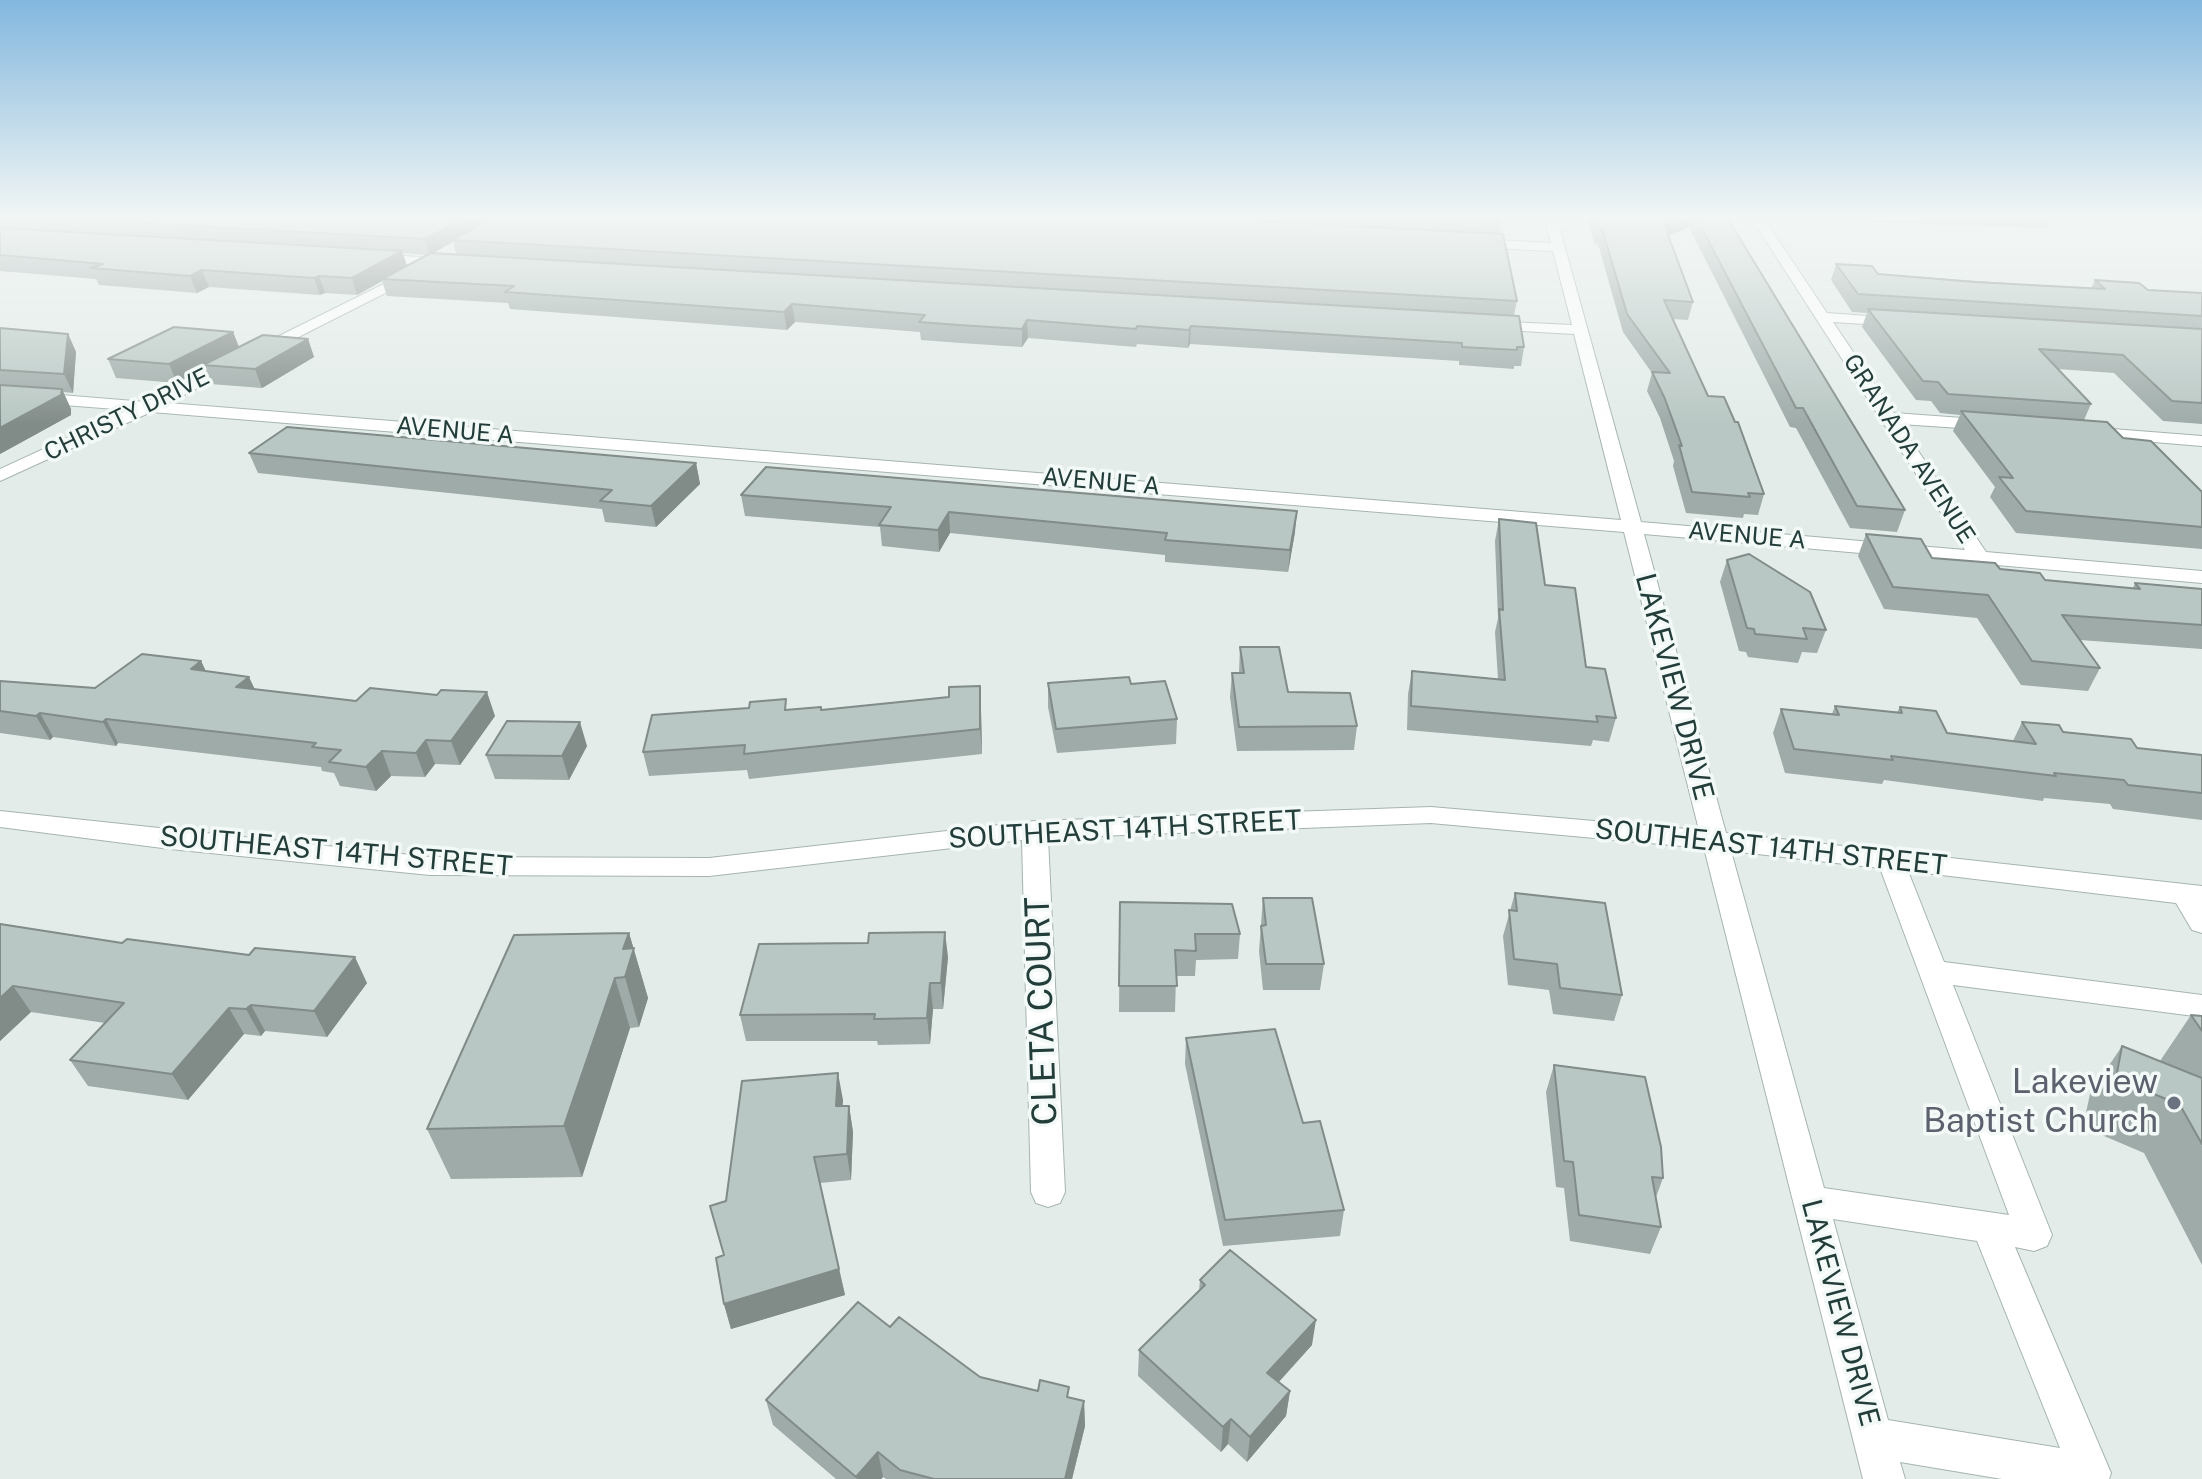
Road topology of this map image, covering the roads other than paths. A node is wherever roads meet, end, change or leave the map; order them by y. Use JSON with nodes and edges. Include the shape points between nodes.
{"nodes":[{"id":1,"x":386,"y":288,"type":"edge"},
{"id":2,"x":1569,"y":288,"type":"edge"},
{"id":3,"x":1803,"y":288,"type":"edge"},
{"id":4,"x":1822,"y":317,"type":"junction"},
{"id":5,"x":1469,"y":323,"type":"edge"},
{"id":6,"x":1917,"y":323,"type":"edge"},
{"id":7,"x":1580,"y":330,"type":"junction"},
{"id":8,"x":0,"y":395,"type":"edge"},
{"id":9,"x":148,"y":407,"type":"junction"},
{"id":10,"x":1889,"y":418,"type":"junction"},
{"id":11,"x":2014,"y":427,"type":"edge"},
{"id":12,"x":2077,"y":431,"type":"edge"},
{"id":13,"x":2202,"y":441,"type":"edge"},
{"id":14,"x":0,"y":476,"type":"edge"},
{"id":15,"x":1631,"y":526,"type":"junction"},
{"id":16,"x":1980,"y":558,"type":"junction"},
{"id":17,"x":2202,"y":577,"type":"edge"},
{"id":18,"x":0,"y":819,"type":"edge"},
{"id":19,"x":1035,"y":830,"type":"junction"},
{"id":20,"x":1715,"y":840,"type":"junction"},
{"id":21,"x":1890,"y":860,"type":"junction"},
{"id":22,"x":2193,"y":895,"type":"edge"},
{"id":23,"x":2202,"y":923,"type":"edge"},
{"id":24,"x":1932,"y":971,"type":"junction"},
{"id":25,"x":2202,"y":1006,"type":"edge"},
{"id":26,"x":1048,"y":1192,"type":"dead end"},
{"id":27,"x":1810,"y":1201,"type":"junction"},
{"id":28,"x":1989,"y":1227,"type":"junction"},
{"id":29,"x":1873,"y":1438,"type":"junction"},
{"id":30,"x":1884,"y":1479,"type":"edge"}],
"edges":[{"from":1,"to":9,"type":"street","name":"CHRISTY DRIVE"},
{"from":2,"to":7,"type":"street","name":"LAKEVIEW DRIVE"},
{"from":3,"to":4,"type":"street","name":"GRANADA AVENUE"},
{"from":4,"to":6,"type":"street"},
{"from":4,"to":10,"type":"street","name":"GRANADA AVENUE"},
{"from":5,"to":7,"type":"street"},
{"from":7,"to":15,"type":"street","name":"LAKEVIEW DRIVE"},
{"from":8,"to":9,"type":"street","name":"AVENUE A"},
{"from":9,"to":14,"type":"street","name":"CHRISTY DRIVE"},
{"from":9,"to":15,"type":"street","name":"AVENUE A"},
{"from":10,"to":11,"type":"street"},
{"from":10,"to":16,"type":"street","name":"GRANADA AVENUE"},
{"from":12,"to":13,"type":"street"},
{"from":15,"to":16,"type":"street","name":"AVENUE A"},
{"from":15,"to":20,"type":"street","name":"LAKEVIEW DRIVE"},
{"from":16,"to":17,"type":"street","name":"AVENUE A"},
{"from":18,"to":19,"type":"street","name":"SOUTHEAST 14TH STREET","via":[[482,868],[709,867]]},
{"from":19,"to":20,"type":"street","name":"SOUTHEAST 14TH STREET","via":[[1431,815]]},
{"from":19,"to":26,"type":"street","name":"CLETA COURT"},
{"from":20,"to":21,"type":"street","name":"SOUTHEAST 14TH STREET"},
{"from":20,"to":27,"type":"street","name":"LAKEVIEW DRIVE"},
{"from":21,"to":22,"type":"street","name":"SOUTHEAST 14TH STREET"},
{"from":21,"to":24,"type":"street"},
{"from":22,"to":23,"type":"street"},
{"from":24,"to":25,"type":"street"},
{"from":24,"to":28,"type":"street","via":[[2034,1235]]},
{"from":27,"to":28,"type":"street"},
{"from":27,"to":29,"type":"street","name":"LAKEVIEW DRIVE"},
{"from":28,"to":29,"type":"street","via":[[2091,1473]]},
{"from":29,"to":30,"type":"street","name":"LAKEVIEW DRIVE"}]}
